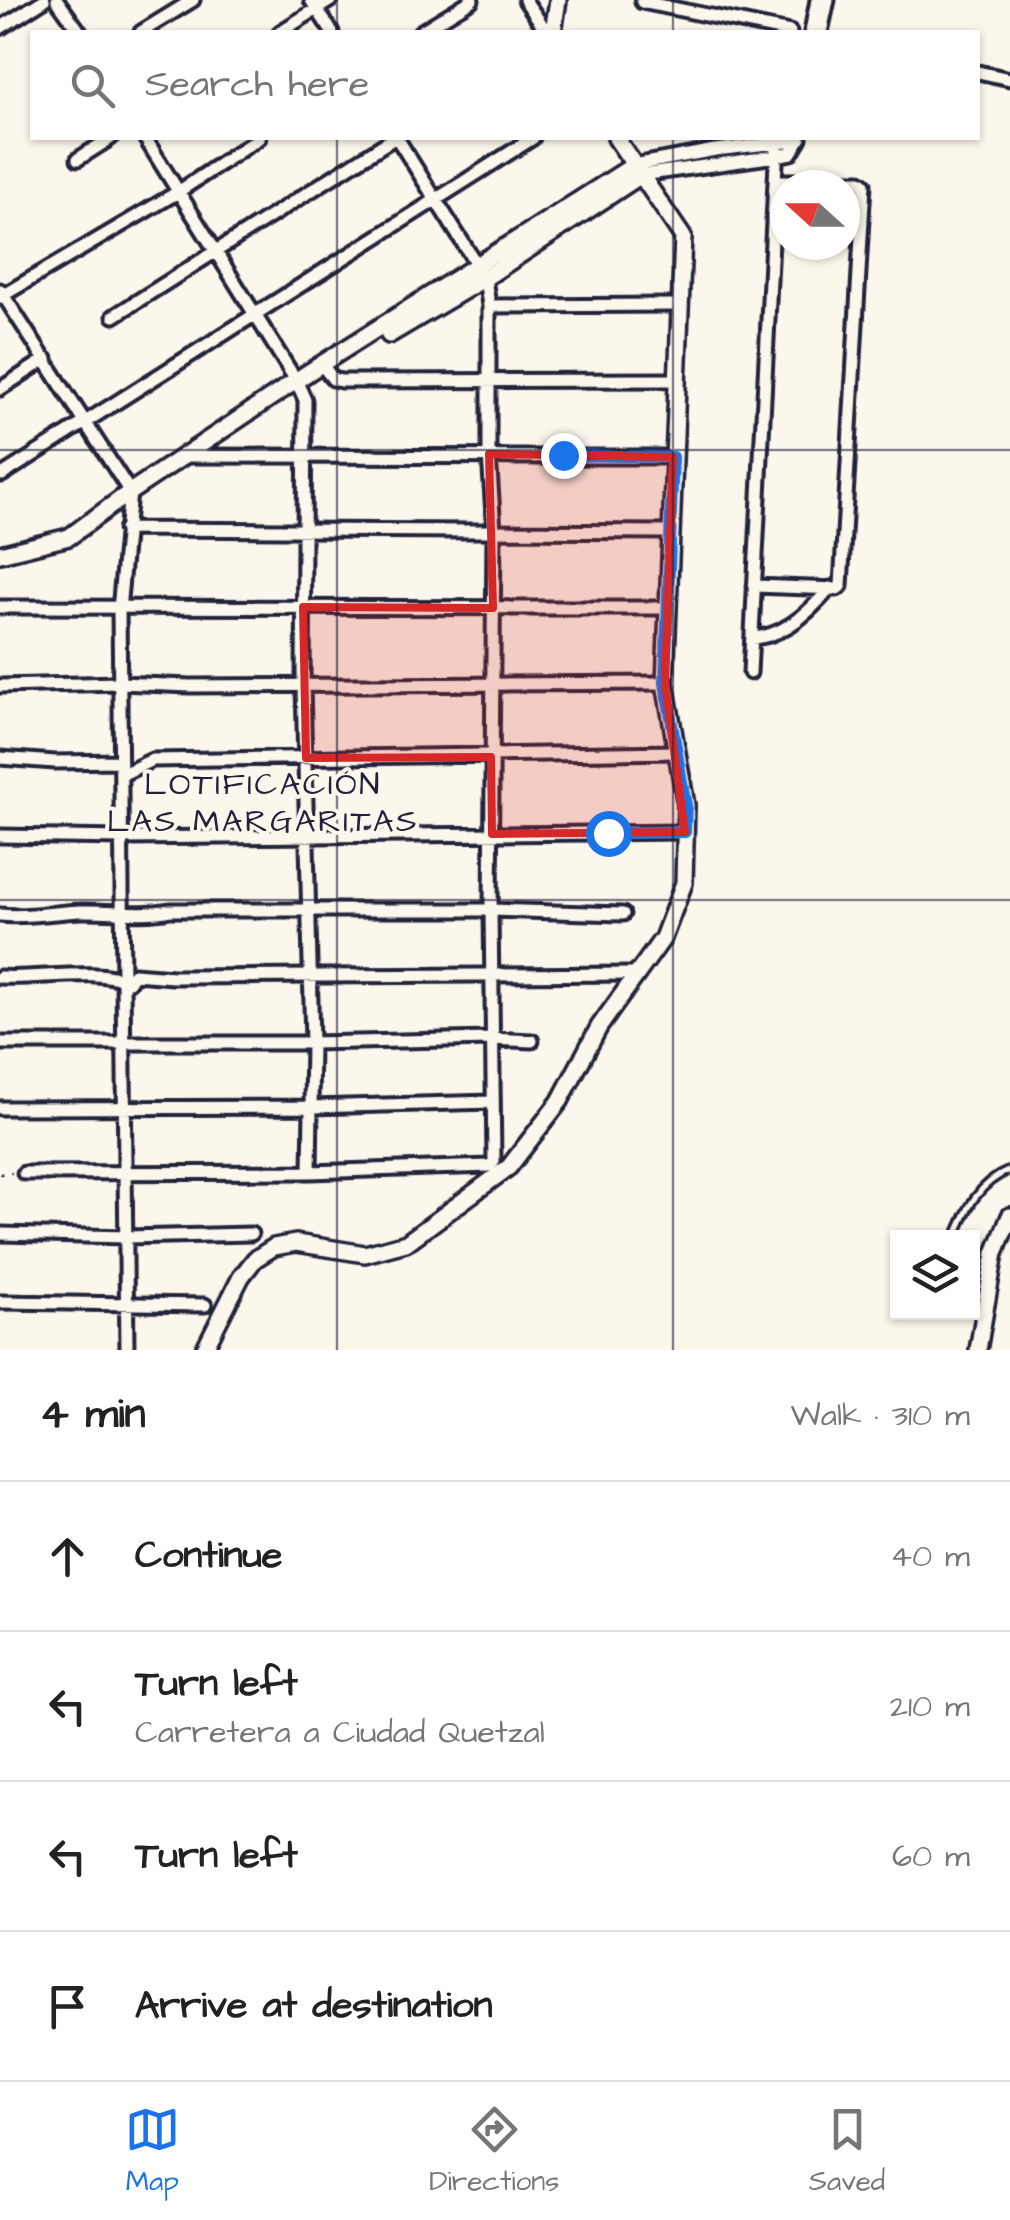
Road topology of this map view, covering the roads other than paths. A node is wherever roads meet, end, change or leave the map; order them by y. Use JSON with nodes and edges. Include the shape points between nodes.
{"nodes":[{"id":1,"x":44,"y":0,"type":"edge"},
{"id":2,"x":57,"y":0,"type":"edge"},
{"id":3,"x":193,"y":0,"type":"edge"},
{"id":4,"x":331,"y":0,"type":"edge"},
{"id":5,"x":472,"y":0,"type":"edge"},
{"id":6,"x":525,"y":0,"type":"edge"},
{"id":7,"x":558,"y":0,"type":"edge"},
{"id":8,"x":817,"y":0,"type":"edge"},
{"id":9,"x":828,"y":0,"type":"edge"},
{"id":10,"x":642,"y":2,"type":"edge"},
{"id":11,"x":314,"y":5,"type":"edge"},
{"id":12,"x":0,"y":28,"type":"edge"},
{"id":13,"x":79,"y":30,"type":"edge"},
{"id":14,"x":144,"y":30,"type":"edge"},
{"id":15,"x":283,"y":30,"type":"edge"},
{"id":16,"x":331,"y":30,"type":"edge"},
{"id":17,"x":423,"y":30,"type":"edge"},
{"id":18,"x":548,"y":30,"type":"edge"},
{"id":19,"x":550,"y":30,"type":"edge"},
{"id":20,"x":780,"y":30,"type":"edge"},
{"id":21,"x":811,"y":30,"type":"edge"},
{"id":22,"x":821,"y":30,"type":"edge"},
{"id":23,"x":980,"y":72,"type":"edge"},
{"id":24,"x":1010,"y":78,"type":"edge"},
{"id":25,"x":108,"y":140,"type":"edge"},
{"id":26,"x":147,"y":140,"type":"edge"},
{"id":27,"x":256,"y":140,"type":"edge"},
{"id":28,"x":393,"y":140,"type":"edge"},
{"id":29,"x":397,"y":140,"type":"edge"},
{"id":30,"x":530,"y":140,"type":"edge"},
{"id":31,"x":617,"y":140,"type":"edge"},
{"id":32,"x":788,"y":140,"type":"edge"},
{"id":33,"x":799,"y":140,"type":"edge"},
{"id":34,"x":776,"y":150,"type":"junction"},
{"id":35,"x":78,"y":159,"type":"dead end"},
{"id":36,"x":638,"y":170,"type":"junction"},
{"id":37,"x":775,"y":170,"type":"edge"},
{"id":38,"x":860,"y":181,"type":"edge"},
{"id":39,"x":178,"y":192,"type":"junction"},
{"id":40,"x":436,"y":200,"type":"junction"},
{"id":41,"x":214,"y":250,"type":"junction"},
{"id":42,"x":860,"y":254,"type":"edge"},
{"id":43,"x":771,"y":260,"type":"edge"},
{"id":44,"x":860,"y":260,"type":"edge"},
{"id":45,"x":481,"y":272,"type":"junction"},
{"id":46,"x":1,"y":294,"type":"edge"},
{"id":47,"x":489,"y":306,"type":"junction"},
{"id":48,"x":677,"y":306,"type":"junction"},
{"id":49,"x":254,"y":314,"type":"junction"},
{"id":50,"x":114,"y":316,"type":"dead end"},
{"id":51,"x":46,"y":359,"type":"junction"},
{"id":52,"x":325,"y":368,"type":"junction"},
{"id":53,"x":676,"y":380,"type":"junction"},
{"id":54,"x":298,"y":382,"type":"junction"},
{"id":55,"x":488,"y":383,"type":"junction"},
{"id":56,"x":0,"y":388,"type":"edge"},
{"id":57,"x":84,"y":421,"type":"junction"},
{"id":58,"x":489,"y":454,"type":"junction"},
{"id":59,"x":187,"y":456,"type":"junction"},
{"id":60,"x":305,"y":456,"type":"junction"},
{"id":61,"x":673,"y":457,"type":"junction"},
{"id":62,"x":1,"y":479,"type":"edge"},
{"id":63,"x":130,"y":492,"type":"junction"},
{"id":64,"x":304,"y":529,"type":"junction"},
{"id":65,"x":125,"y":530,"type":"junction"},
{"id":66,"x":494,"y":530,"type":"junction"},
{"id":67,"x":670,"y":532,"type":"junction"},
{"id":68,"x":0,"y":554,"type":"edge"},
{"id":69,"x":754,"y":586,"type":"junction"},
{"id":70,"x":830,"y":588,"type":"junction"},
{"id":71,"x":0,"y":607,"type":"edge"},
{"id":72,"x":303,"y":607,"type":"junction"},
{"id":73,"x":493,"y":608,"type":"junction"},
{"id":74,"x":666,"y":608,"type":"junction"},
{"id":75,"x":120,"y":610,"type":"junction"},
{"id":76,"x":752,"y":638,"type":"junction"},
{"id":77,"x":750,"y":673,"type":"dead end"},
{"id":78,"x":120,"y":682,"type":"junction"},
{"id":79,"x":665,"y":683,"type":"junction"},
{"id":80,"x":304,"y":684,"type":"junction"},
{"id":81,"x":492,"y":684,"type":"junction"},
{"id":82,"x":0,"y":686,"type":"edge"},
{"id":83,"x":677,"y":752,"type":"junction"},
{"id":84,"x":491,"y":757,"type":"junction"},
{"id":85,"x":0,"y":758,"type":"edge"},
{"id":86,"x":306,"y":758,"type":"junction"},
{"id":87,"x":120,"y":768,"type":"junction"},
{"id":88,"x":685,"y":832,"type":"junction"},
{"id":89,"x":492,"y":834,"type":"junction"},
{"id":90,"x":0,"y":836,"type":"edge"},
{"id":91,"x":308,"y":836,"type":"junction"},
{"id":92,"x":124,"y":838,"type":"junction"},
{"id":93,"x":491,"y":910,"type":"junction"},
{"id":94,"x":310,"y":912,"type":"junction"},
{"id":95,"x":124,"y":913,"type":"junction"},
{"id":96,"x":623,"y":914,"type":"dead end"},
{"id":97,"x":0,"y":915,"type":"edge"},
{"id":98,"x":492,"y":974,"type":"junction"},
{"id":99,"x":634,"y":974,"type":"junction"},
{"id":100,"x":311,"y":976,"type":"junction"},
{"id":101,"x":0,"y":978,"type":"edge"},
{"id":102,"x":124,"y":979,"type":"junction"},
{"id":103,"x":491,"y":1038,"type":"junction"},
{"id":104,"x":532,"y":1041,"type":"dead end"},
{"id":105,"x":0,"y":1043,"type":"edge"},
{"id":106,"x":125,"y":1043,"type":"junction"},
{"id":107,"x":312,"y":1043,"type":"junction"},
{"id":108,"x":492,"y":1102,"type":"junction"},
{"id":109,"x":311,"y":1107,"type":"junction"},
{"id":110,"x":0,"y":1108,"type":"edge"},
{"id":111,"x":123,"y":1108,"type":"junction"},
{"id":112,"x":1010,"y":1170,"type":"edge"},
{"id":113,"x":126,"y":1172,"type":"junction"},
{"id":114,"x":310,"y":1172,"type":"junction"},
{"id":115,"x":24,"y":1173,"type":"dead end"},
{"id":116,"x":1010,"y":1216,"type":"edge"},
{"id":117,"x":958,"y":1230,"type":"edge"},
{"id":118,"x":0,"y":1234,"type":"edge"},
{"id":119,"x":251,"y":1234,"type":"dead end"},
{"id":120,"x":128,"y":1237,"type":"junction"},
{"id":121,"x":0,"y":1302,"type":"edge"},
{"id":122,"x":128,"y":1304,"type":"junction"},
{"id":123,"x":205,"y":1304,"type":"dead end"},
{"id":124,"x":127,"y":1350,"type":"edge"},
{"id":125,"x":204,"y":1350,"type":"edge"},
{"id":126,"x":978,"y":1350,"type":"edge"}],
"edges":[{"from":1,"to":12,"type":"street"},
{"from":2,"to":13,"type":"street"},
{"from":3,"to":14,"type":"street"},
{"from":4,"to":11,"type":"street"},
{"from":5,"to":17,"type":"street"},
{"from":6,"to":18,"type":"street"},
{"from":7,"to":19,"type":"main road"},
{"from":8,"to":21,"type":"street"},
{"from":9,"to":22,"type":"street"},
{"from":10,"to":20,"type":"street"},
{"from":11,"to":15,"type":"street"},
{"from":11,"to":16,"type":"street"},
{"from":23,"to":24,"type":"street"},
{"from":25,"to":35,"type":"street"},
{"from":26,"to":39,"type":"street"},
{"from":27,"to":39,"type":"street"},
{"from":28,"to":41,"type":"street"},
{"from":29,"to":40,"type":"street"},
{"from":30,"to":40,"type":"street"},
{"from":31,"to":36,"type":"main road"},
{"from":32,"to":34,"type":"street"},
{"from":33,"to":34,"type":"street","via":[[791,152]]},
{"from":34,"to":36,"type":"street"},
{"from":34,"to":37,"type":"street"},
{"from":36,"to":45,"type":"main road"},
{"from":36,"to":48,"type":"main road","via":[[682,236]]},
{"from":38,"to":42,"type":"street"},
{"from":39,"to":41,"type":"street"},
{"from":39,"to":46,"type":"street"},
{"from":40,"to":45,"type":"street"},
{"from":40,"to":49,"type":"street"},
{"from":41,"to":49,"type":"street"},
{"from":41,"to":50,"type":"street"},
{"from":43,"to":69,"type":"street"},
{"from":44,"to":70,"type":"street","via":[[841,586]]},
{"from":45,"to":47,"type":"street"},
{"from":45,"to":52,"type":"main road"},
{"from":46,"to":51,"type":"street"},
{"from":47,"to":48,"type":"street"},
{"from":47,"to":55,"type":"street"},
{"from":48,"to":53,"type":"main road"},
{"from":49,"to":54,"type":"street"},
{"from":49,"to":57,"type":"street"},
{"from":51,"to":56,"type":"street"},
{"from":51,"to":57,"type":"street"},
{"from":52,"to":54,"type":"main road","via":[[312,381]]},
{"from":52,"to":55,"type":"street","via":[[341,382]]},
{"from":53,"to":55,"type":"street"},
{"from":53,"to":61,"type":"main road"},
{"from":54,"to":59,"type":"main road"},
{"from":54,"to":60,"type":"street","via":[[305,400]]},
{"from":55,"to":58,"type":"street"},
{"from":57,"to":62,"type":"street"},
{"from":57,"to":63,"type":"street"},
{"from":58,"to":60,"type":"street"},
{"from":58,"to":61,"type":"street"},
{"from":58,"to":66,"type":"street"},
{"from":59,"to":60,"type":"street"},
{"from":59,"to":63,"type":"main road"},
{"from":60,"to":64,"type":"street"},
{"from":61,"to":67,"type":"main road"},
{"from":63,"to":65,"type":"street"},
{"from":63,"to":68,"type":"main road","via":[[70,537]]},
{"from":64,"to":65,"type":"street"},
{"from":64,"to":66,"type":"street"},
{"from":64,"to":72,"type":"street"},
{"from":65,"to":75,"type":"street"},
{"from":66,"to":67,"type":"street"},
{"from":66,"to":73,"type":"street"},
{"from":67,"to":74,"type":"main road"},
{"from":69,"to":70,"type":"street"},
{"from":69,"to":76,"type":"street"},
{"from":70,"to":76,"type":"street","via":[[788,628]]},
{"from":71,"to":75,"type":"street"},
{"from":72,"to":73,"type":"street"},
{"from":72,"to":75,"type":"street"},
{"from":72,"to":80,"type":"street"},
{"from":73,"to":74,"type":"street"},
{"from":73,"to":81,"type":"street"},
{"from":74,"to":79,"type":"main road"},
{"from":75,"to":78,"type":"street"},
{"from":76,"to":77,"type":"street"},
{"from":78,"to":80,"type":"street"},
{"from":78,"to":82,"type":"street"},
{"from":78,"to":87,"type":"street"},
{"from":79,"to":81,"type":"street"},
{"from":79,"to":83,"type":"main road"},
{"from":80,"to":81,"type":"street"},
{"from":80,"to":86,"type":"street"},
{"from":81,"to":84,"type":"street"},
{"from":83,"to":84,"type":"street"},
{"from":83,"to":88,"type":"main road"},
{"from":84,"to":86,"type":"street"},
{"from":84,"to":89,"type":"street"},
{"from":85,"to":87,"type":"street"},
{"from":86,"to":87,"type":"street","via":[[152,760]]},
{"from":86,"to":91,"type":"street"},
{"from":87,"to":92,"type":"street"},
{"from":88,"to":89,"type":"street"},
{"from":88,"to":99,"type":"main road","via":[[684,883],[663,938]]},
{"from":89,"to":91,"type":"street"},
{"from":89,"to":93,"type":"street"},
{"from":90,"to":92,"type":"street"},
{"from":91,"to":92,"type":"street"},
{"from":91,"to":94,"type":"street"},
{"from":92,"to":95,"type":"street"},
{"from":93,"to":94,"type":"street"},
{"from":93,"to":96,"type":"street"},
{"from":93,"to":98,"type":"street"},
{"from":94,"to":95,"type":"street"},
{"from":94,"to":100,"type":"street"},
{"from":95,"to":97,"type":"street"},
{"from":95,"to":102,"type":"street"},
{"from":98,"to":99,"type":"street"},
{"from":98,"to":100,"type":"street"},
{"from":98,"to":103,"type":"street"},
{"from":99,"to":125,"type":"main road","via":[[560,1100],[508,1167],[406,1243],[365,1254],[296,1243],[255,1259]]},
{"from":100,"to":102,"type":"street"},
{"from":100,"to":107,"type":"street"},
{"from":101,"to":102,"type":"street"},
{"from":102,"to":106,"type":"street"},
{"from":103,"to":104,"type":"street"},
{"from":103,"to":107,"type":"street"},
{"from":103,"to":108,"type":"street"},
{"from":105,"to":106,"type":"street"},
{"from":106,"to":107,"type":"street"},
{"from":106,"to":111,"type":"street"},
{"from":107,"to":109,"type":"street"},
{"from":108,"to":109,"type":"street"},
{"from":108,"to":114,"type":"street","via":[[490,1166]]},
{"from":109,"to":111,"type":"street"},
{"from":109,"to":114,"type":"street"},
{"from":110,"to":111,"type":"street"},
{"from":111,"to":113,"type":"street"},
{"from":112,"to":117,"type":"lane","via":[[979,1190]]},
{"from":113,"to":114,"type":"street"},
{"from":113,"to":115,"type":"street"},
{"from":113,"to":120,"type":"street"},
{"from":116,"to":126,"type":"main road","via":[[995,1252]]},
{"from":118,"to":120,"type":"street"},
{"from":119,"to":120,"type":"street"},
{"from":120,"to":122,"type":"street"},
{"from":121,"to":122,"type":"street"},
{"from":122,"to":123,"type":"street"},
{"from":122,"to":124,"type":"street"}]}
